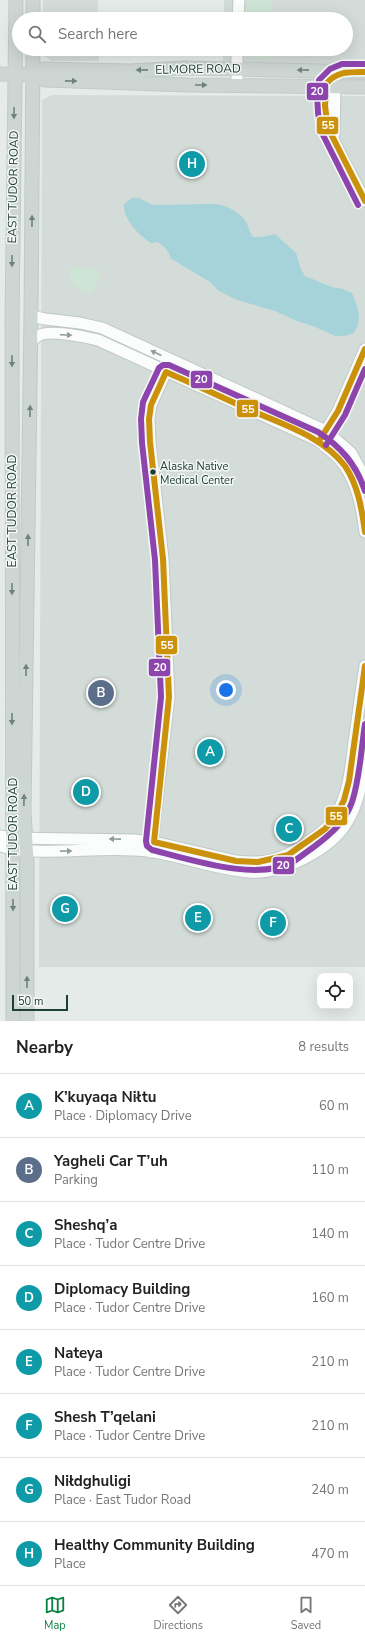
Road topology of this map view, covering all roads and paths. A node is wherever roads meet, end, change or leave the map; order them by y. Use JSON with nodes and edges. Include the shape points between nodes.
{"nodes":[{"id":1,"x":16,"y":0,"type":"edge"},
{"id":2,"x":33,"y":0,"type":"edge"},
{"id":3,"x":239,"y":0,"type":"edge"},
{"id":4,"x":16,"y":12,"type":"edge"},
{"id":5,"x":33,"y":12,"type":"edge"},
{"id":6,"x":238,"y":12,"type":"edge"},
{"id":7,"x":15,"y":56,"type":"edge"},
{"id":8,"x":33,"y":56,"type":"edge"},
{"id":9,"x":237,"y":56,"type":"edge"},
{"id":10,"x":237,"y":68,"type":"junction"},
{"id":11,"x":342,"y":72,"type":"junction"},
{"id":12,"x":365,"y":72,"type":"edge"},
{"id":13,"x":0,"y":74,"type":"edge"},
{"id":14,"x":15,"y":74,"type":"junction"},
{"id":15,"x":33,"y":75,"type":"junction"},
{"id":16,"x":237,"y":85,"type":"junction"},
{"id":17,"x":330,"y":86,"type":"junction"},
{"id":18,"x":365,"y":87,"type":"edge"},
{"id":19,"x":365,"y":201,"type":"edge"},
{"id":20,"x":31,"y":316,"type":"junction"},
{"id":21,"x":31,"y":342,"type":"junction"},
{"id":22,"x":365,"y":349,"type":"edge"},
{"id":23,"x":171,"y":360,"type":"junction"},
{"id":24,"x":166,"y":372,"type":"junction"},
{"id":25,"x":326,"y":431,"type":"junction"},
{"id":26,"x":319,"y":441,"type":"junction"},
{"id":27,"x":365,"y":478,"type":"edge"},
{"id":28,"x":365,"y":532,"type":"edge"},
{"id":29,"x":365,"y":666,"type":"edge"},
{"id":30,"x":365,"y":759,"type":"edge"},
{"id":31,"x":0,"y":836,"type":"edge"},
{"id":32,"x":16,"y":845,"type":"edge"},
{"id":33,"x":152,"y":847,"type":"junction"},
{"id":34,"x":13,"y":1021,"type":"edge"},
{"id":35,"x":27,"y":1021,"type":"edge"}],
"edges":[{"from":1,"to":4,"type":"main road","name":"EAST TUDOR ROAD"},
{"from":2,"to":5,"type":"main road"},
{"from":3,"to":6,"type":"street"},
{"from":7,"to":14,"type":"main road","name":"EAST TUDOR ROAD"},
{"from":8,"to":15,"type":"main road","name":"EAST TUDOR ROAD"},
{"from":9,"to":10,"type":"street"},
{"from":11,"to":10,"type":"main road","name":"ELMORE ROAD","one_way":true},
{"from":10,"to":15,"type":"main road","name":"ELMORE ROAD","one_way":true,"via":[[44,69]]},
{"from":10,"to":16,"type":"street"},
{"from":11,"to":12,"type":"main road","name":"ELMORE ROAD"},
{"from":11,"to":17,"type":"street","via":[[331,78]]},
{"from":13,"to":14,"type":"main road","name":"ELMORE ROAD"},
{"from":14,"to":15,"type":"main road","name":"ELMORE ROAD"},
{"from":14,"to":32,"type":"main road","name":"EAST TUDOR ROAD","one_way":true,"via":[[12,322]]},
{"from":15,"to":16,"type":"main road","name":"ELMORE ROAD","one_way":true,"via":[[45,80]]},
{"from":20,"to":15,"type":"main road","name":"EAST TUDOR ROAD","one_way":true},
{"from":16,"to":17,"type":"main road","name":"ELMORE ROAD"},
{"from":17,"to":18,"type":"main road","name":"ELMORE ROAD"},
{"from":17,"to":19,"type":"street","via":[[326,121]]},
{"from":20,"to":21,"type":"main road","name":"EAST TUDOR ROAD"},
{"from":23,"to":20,"type":"street","one_way":true,"via":[[102,328]]},
{"from":21,"to":24,"type":"street","one_way":true,"via":[[43,334],[78,335],[98,340]]},
{"from":32,"to":21,"type":"main road","name":"EAST TUDOR ROAD","one_way":true,"via":[[24,812]]},
{"from":22,"to":25,"type":"street","via":[[341,405]]},
{"from":23,"to":24,"type":"street"},
{"from":23,"to":25,"type":"street"},
{"from":24,"to":26,"type":"street"},
{"from":24,"to":33,"type":"street","via":[[151,405],[149,418],[164,571],[169,697]]},
{"from":25,"to":26,"type":"street"},
{"from":25,"to":27,"type":"street","via":[[351,453]]},
{"from":26,"to":28,"type":"street","via":[[341,461],[349,474],[356,488]]},
{"from":29,"to":33,"type":"street","via":[[349,781],[344,800],[336,816],[325,829],[288,855],[258,862],[236,861]]},
{"from":30,"to":33,"type":"street","via":[[362,783],[347,823],[335,837],[313,854],[292,864],[271,871],[247,872]]},
{"from":31,"to":32,"type":"street"},
{"from":32,"to":33,"type":"street","via":[[133,840]]},
{"from":32,"to":34,"type":"main road","name":"EAST TUDOR ROAD","one_way":true},
{"from":35,"to":32,"type":"main road","name":"EAST TUDOR ROAD","one_way":true}]}
